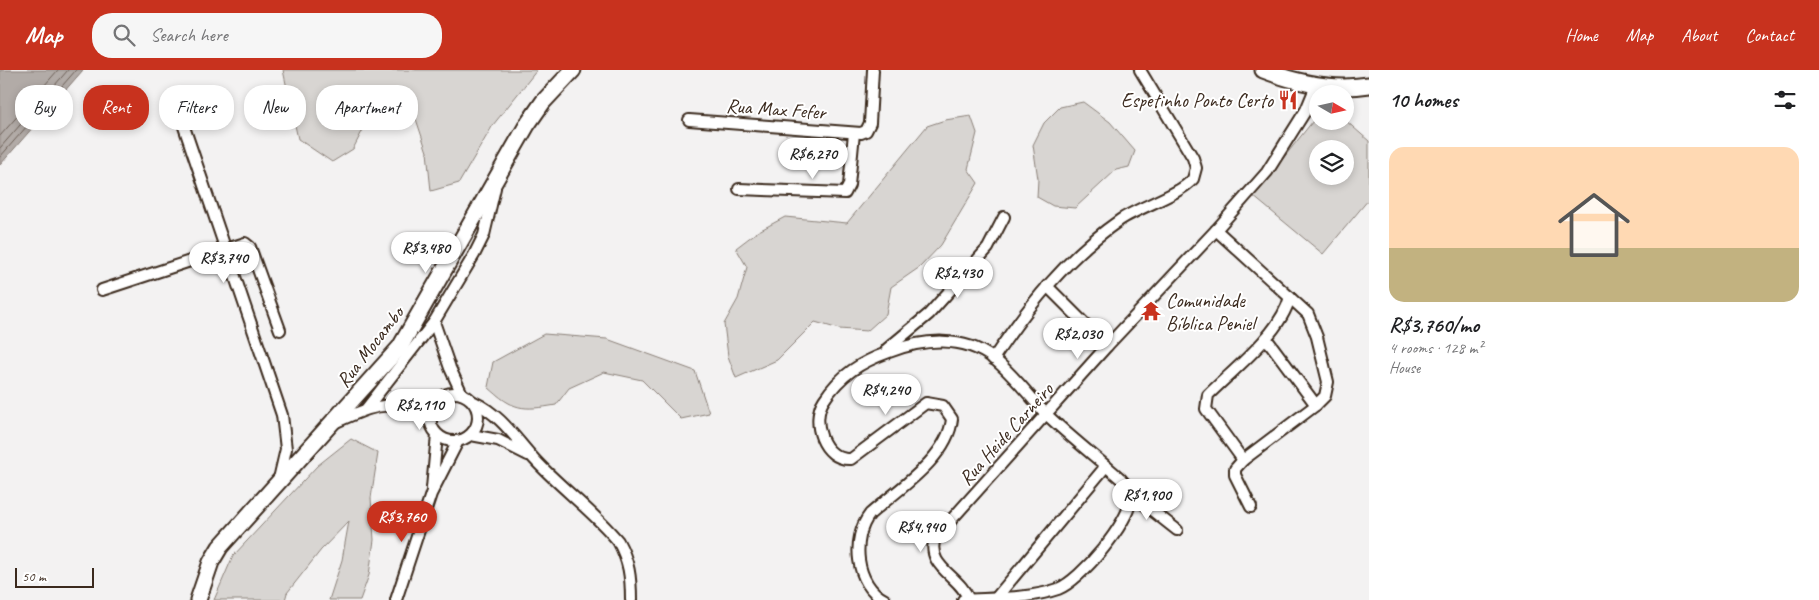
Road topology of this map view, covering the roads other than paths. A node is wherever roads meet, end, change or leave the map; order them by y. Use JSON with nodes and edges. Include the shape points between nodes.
{"nodes":[{"id":1,"x":573,"y":70,"type":"edge"},
{"id":2,"x":873,"y":70,"type":"edge"},
{"id":3,"x":1140,"y":70,"type":"edge"},
{"id":4,"x":1263,"y":70,"type":"edge"},
{"id":5,"x":1310,"y":85,"type":"edge"},
{"id":6,"x":1354,"y":86,"type":"edge"},
{"id":7,"x":1369,"y":86,"type":"edge"},
{"id":8,"x":1309,"y":102,"type":"edge"},
{"id":9,"x":689,"y":120,"type":"dead end"},
{"id":10,"x":185,"y":130,"type":"edge"},
{"id":11,"x":857,"y":133,"type":"junction"},
{"id":12,"x":497,"y":180,"type":"junction"},
{"id":13,"x":738,"y":189,"type":"dead end"},
{"id":14,"x":1004,"y":218,"type":"dead end"},
{"id":15,"x":1216,"y":230,"type":"junction"},
{"id":16,"x":224,"y":248,"type":"junction"},
{"id":17,"x":1047,"y":286,"type":"junction"},
{"id":18,"x":102,"y":290,"type":"dead end"},
{"id":19,"x":1290,"y":297,"type":"junction"},
{"id":20,"x":434,"y":322,"type":"junction"},
{"id":21,"x":280,"y":330,"type":"dead end"},
{"id":22,"x":1266,"y":338,"type":"junction"},
{"id":23,"x":1107,"y":346,"type":"junction"},
{"id":24,"x":881,"y":355,"type":"junction"},
{"id":25,"x":994,"y":359,"type":"junction"},
{"id":26,"x":462,"y":394,"type":"junction"},
{"id":27,"x":474,"y":402,"type":"junction"},
{"id":28,"x":1316,"y":404,"type":"junction"},
{"id":29,"x":366,"y":409,"type":"junction"},
{"id":30,"x":1047,"y":415,"type":"junction"},
{"id":31,"x":431,"y":422,"type":"junction"},
{"id":32,"x":333,"y":424,"type":"junction"},
{"id":33,"x":437,"y":435,"type":"junction"},
{"id":34,"x":471,"y":435,"type":"junction"},
{"id":35,"x":458,"y":441,"type":"junction"},
{"id":36,"x":535,"y":460,"type":"junction"},
{"id":37,"x":1243,"y":460,"type":"junction"},
{"id":38,"x":1106,"y":466,"type":"junction"},
{"id":39,"x":278,"y":485,"type":"junction"},
{"id":40,"x":1130,"y":493,"type":"junction"},
{"id":41,"x":431,"y":494,"type":"junction"},
{"id":42,"x":1251,"y":507,"type":"dead end"},
{"id":43,"x":1177,"y":530,"type":"dead end"},
{"id":44,"x":996,"y":598,"type":"junction"},
{"id":45,"x":198,"y":600,"type":"edge"},
{"id":46,"x":396,"y":600,"type":"edge"},
{"id":47,"x":631,"y":600,"type":"edge"},
{"id":48,"x":885,"y":600,"type":"edge"},
{"id":49,"x":963,"y":600,"type":"edge"},
{"id":50,"x":969,"y":600,"type":"edge"}],
"edges":[{"from":1,"to":12,"type":"main road","name":"Rua Mocambo","via":[[527,125]]},
{"from":2,"to":11,"type":"street","via":[[870,123],[866,131]]},
{"from":3,"to":17,"type":"street","via":[[1193,158],[1196,173],[1190,182],[1122,218],[1100,234]]},
{"from":4,"to":5,"type":"main road"},
{"from":6,"to":7,"type":"main road"},
{"from":8,"to":15,"type":"street","name":"Rua Heide Carneiro","via":[[1267,172]]},
{"from":9,"to":11,"type":"street","name":"Rua Max Fefer"},
{"from":10,"to":16,"type":"street"},
{"from":11,"to":13,"type":"street","via":[[850,185],[845,193]]},
{"from":12,"to":20,"type":"street","via":[[484,235]]},
{"from":12,"to":32,"type":"main road","name":"Rua Mocambo","via":[[400,347]]},
{"from":14,"to":24,"type":"street","via":[[988,248],[929,314]]},
{"from":15,"to":19,"type":"street"},
{"from":15,"to":23,"type":"street","name":"Rua Heide Carneiro"},
{"from":16,"to":18,"type":"street"},
{"from":16,"to":21,"type":"street","via":[[245,243],[250,247]]},
{"from":16,"to":39,"type":"street","via":[[282,415],[286,449]]},
{"from":17,"to":23,"type":"street"},
{"from":17,"to":25,"type":"street","via":[[1023,314]]},
{"from":19,"to":22,"type":"street","via":[[1283,315]]},
{"from":19,"to":28,"type":"street","via":[[1308,314],[1328,382],[1325,396]]},
{"from":20,"to":26,"type":"street"},
{"from":20,"to":29,"type":"street"},
{"from":22,"to":28,"type":"street"},
{"from":22,"to":37,"type":"street","via":[[1208,395],[1206,409]]},
{"from":23,"to":30,"type":"street","name":"Rua Heide Carneiro"},
{"from":24,"to":25,"type":"street","via":[[936,340],[969,347]]},
{"from":24,"to":48,"type":"street","via":[[847,372],[820,406],[820,434],[827,449],[840,458],[851,459],[916,408],[926,404],[943,406],[952,420],[945,442],[924,468],[864,522],[859,536],[860,566],[868,584]]},
{"from":25,"to":30,"type":"street"},
{"from":26,"to":27,"type":"street"},
{"from":26,"to":31,"type":"street","via":[[448,394],[436,401]]},
{"from":27,"to":34,"type":"street","via":[[478,422]]},
{"from":27,"to":36,"type":"street","via":[[498,418]]},
{"from":28,"to":37,"type":"street"},
{"from":29,"to":31,"type":"street","via":[[403,406]]},
{"from":29,"to":32,"type":"street"},
{"from":30,"to":38,"type":"street"},
{"from":30,"to":50,"type":"street","name":"Rua Heide Carneiro","via":[[935,538],[936,560],[961,586]]},
{"from":31,"to":33,"type":"street"},
{"from":32,"to":39,"type":"main road","name":"Rua Mocambo"},
{"from":33,"to":35,"type":"street"},
{"from":33,"to":41,"type":"street"},
{"from":34,"to":35,"type":"street"},
{"from":34,"to":36,"type":"street","via":[[498,440]]},
{"from":35,"to":41,"type":"street"},
{"from":36,"to":47,"type":"street","via":[[618,541],[631,574]]},
{"from":37,"to":42,"type":"street","via":[[1234,475]]},
{"from":38,"to":40,"type":"street","via":[[1121,479]]},
{"from":38,"to":44,"type":"street"},
{"from":39,"to":45,"type":"main road","name":"Rua Mocambo","via":[[220,547],[211,562]]},
{"from":40,"to":43,"type":"street"},
{"from":40,"to":44,"type":"street","via":[[1127,513],[1092,564],[1072,581],[1040,593]]},
{"from":41,"to":46,"type":"street"},
{"from":44,"to":50,"type":"street"},
{"from":49,"to":50,"type":"street"}]}
